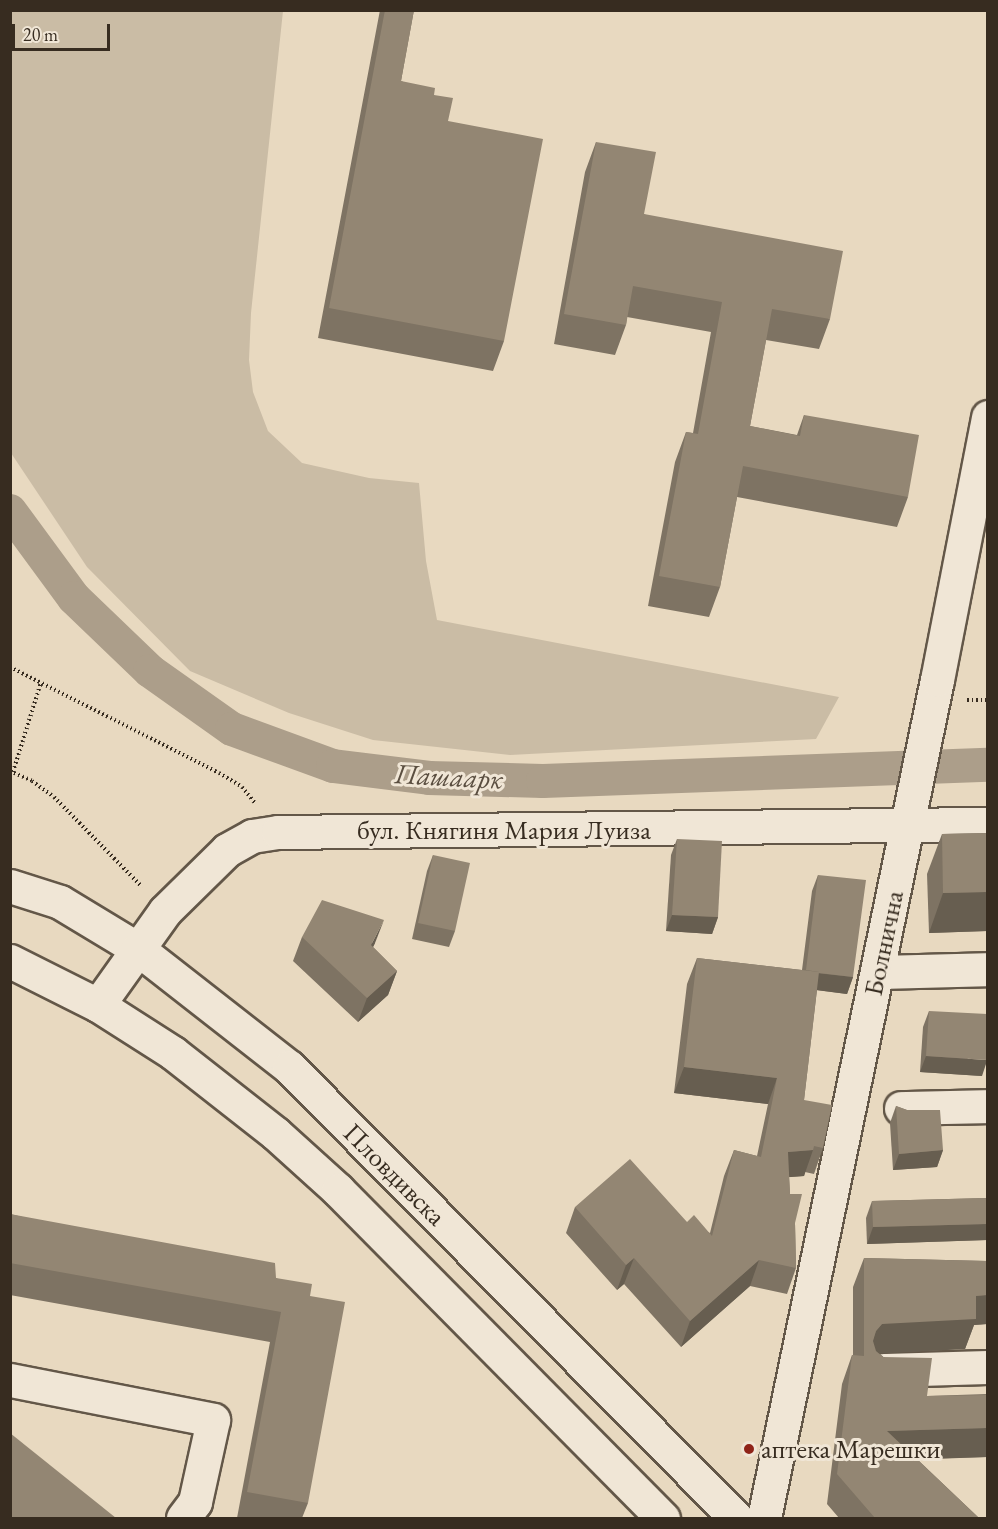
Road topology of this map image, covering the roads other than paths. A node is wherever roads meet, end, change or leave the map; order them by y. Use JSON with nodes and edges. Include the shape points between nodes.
{"nodes":[{"id":1,"x":986,"y":431,"type":"edge"},
{"id":2,"x":987,"y":824,"type":"edge"},
{"id":3,"x":907,"y":827,"type":"junction"},
{"id":4,"x":10,"y":886,"type":"edge"},
{"id":5,"x":138,"y":949,"type":"junction"},
{"id":6,"x":10,"y":961,"type":"edge"},
{"id":7,"x":987,"y":969,"type":"edge"},
{"id":8,"x":877,"y":972,"type":"junction"},
{"id":9,"x":98,"y":1005,"type":"junction"},
{"id":10,"x":987,"y":1106,"type":"edge"},
{"id":11,"x":901,"y":1108,"type":"edge"},
{"id":12,"x":987,"y":1367,"type":"edge"},
{"id":13,"x":881,"y":1370,"type":"edge"},
{"id":14,"x":10,"y":1380,"type":"edge"},
{"id":15,"x":774,"y":1469,"type":"junction"},
{"id":16,"x":183,"y":1518,"type":"edge"},
{"id":17,"x":663,"y":1518,"type":"edge"},
{"id":18,"x":736,"y":1518,"type":"edge"},
{"id":19,"x":764,"y":1518,"type":"edge"},
{"id":20,"x":783,"y":1518,"type":"edge"}],
"edges":[{"from":1,"to":3,"type":"street","name":"Болнична"},
{"from":2,"to":3,"type":"street","name":"бул. Княгиня Мария Луиза"},
{"from":3,"to":5,"type":"street","name":"бул. Княгиня Мария Луиза","via":[[278,832],[252,836],[227,850],[165,912]]},
{"from":3,"to":8,"type":"street","name":"Болнична"},
{"from":4,"to":5,"type":"street","name":"Пловдивска","via":[[60,902]]},
{"from":5,"to":9,"type":"street","name":"бул. Княгиня Мария Луиза"},
{"from":5,"to":18,"type":"street","name":"Пловдивска","via":[[289,1067]]},
{"from":6,"to":9,"type":"street","name":"Пловдивска"},
{"from":7,"to":8,"type":"street"},
{"from":8,"to":15,"type":"street","name":"Болнична"},
{"from":9,"to":17,"type":"street","name":"Пловдивска","via":[[173,1053],[275,1133],[330,1183]]},
{"from":10,"to":11,"type":"street"},
{"from":12,"to":13,"type":"street"},
{"from":14,"to":16,"type":"street","via":[[213,1420],[195,1502]]},
{"from":15,"to":19,"type":"street","name":"Болнична"},
{"from":15,"to":20,"type":"street"}]}
